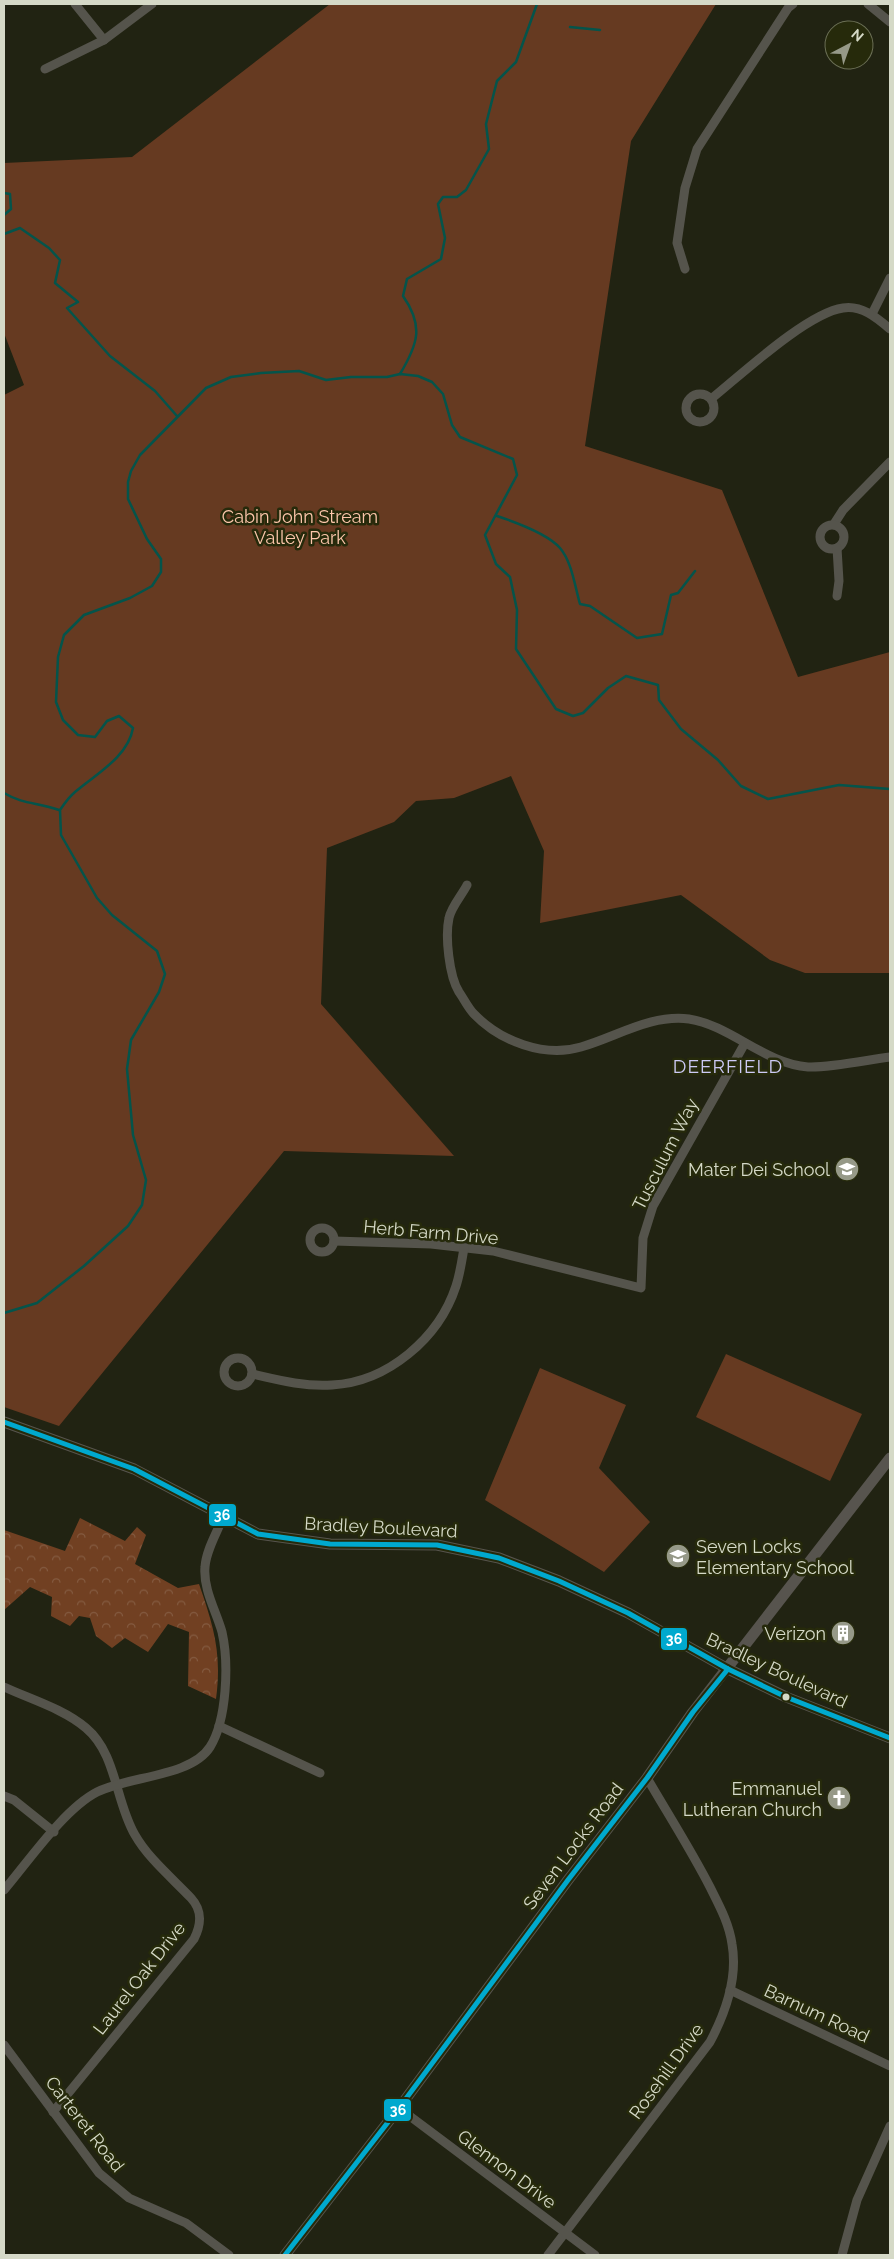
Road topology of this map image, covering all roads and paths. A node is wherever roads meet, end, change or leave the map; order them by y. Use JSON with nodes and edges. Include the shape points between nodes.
{"nodes":[{"id":1,"x":75,"y":4,"type":"edge"},
{"id":2,"x":152,"y":4,"type":"edge"},
{"id":3,"x":793,"y":4,"type":"edge"},
{"id":4,"x":868,"y":4,"type":"edge"},
{"id":5,"x":890,"y":22,"type":"edge"},
{"id":6,"x":104,"y":40,"type":"junction"},
{"id":7,"x":45,"y":69,"type":"dead end"},
{"id":8,"x":685,"y":269,"type":"dead end"},
{"id":9,"x":890,"y":278,"type":"edge"},
{"id":10,"x":872,"y":314,"type":"junction"},
{"id":11,"x":890,"y":329,"type":"edge"},
{"id":12,"x":711,"y":399,"type":"dead end"},
{"id":13,"x":890,"y":462,"type":"edge"},
{"id":14,"x":834,"y":524,"type":"junction"},
{"id":15,"x":837,"y":548,"type":"junction"},
{"id":16,"x":837,"y":596,"type":"dead end"},
{"id":17,"x":468,"y":885,"type":"dead end"},
{"id":18,"x":745,"y":1043,"type":"junction"},
{"id":19,"x":890,"y":1058,"type":"edge"},
{"id":20,"x":334,"y":1241,"type":"dead end"},
{"id":21,"x":464,"y":1248,"type":"junction"},
{"id":22,"x":641,"y":1288,"type":"joint"},
{"id":23,"x":252,"y":1374,"type":"dead end"},
{"id":24,"x":4,"y":1422,"type":"edge"},
{"id":25,"x":890,"y":1458,"type":"edge"},
{"id":26,"x":224,"y":1517,"type":"junction"},
{"id":27,"x":728,"y":1669,"type":"junction"},
{"id":28,"x":4,"y":1687,"type":"edge"},
{"id":29,"x":219,"y":1726,"type":"junction"},
{"id":30,"x":890,"y":1738,"type":"edge"},
{"id":31,"x":320,"y":1773,"type":"dead end"},
{"id":32,"x":647,"y":1778,"type":"junction"},
{"id":33,"x":116,"y":1784,"type":"junction"},
{"id":34,"x":4,"y":1796,"type":"edge"},
{"id":35,"x":54,"y":1832,"type":"junction"},
{"id":36,"x":4,"y":1890,"type":"edge"},
{"id":37,"x":730,"y":1990,"type":"junction"},
{"id":38,"x":4,"y":2046,"type":"edge"},
{"id":39,"x":890,"y":2066,"type":"edge"},
{"id":40,"x":400,"y":2108,"type":"junction"},
{"id":41,"x":53,"y":2112,"type":"junction"},
{"id":42,"x":890,"y":2126,"type":"edge"},
{"id":43,"x":565,"y":2232,"type":"junction"},
{"id":44,"x":229,"y":2255,"type":"edge"},
{"id":45,"x":285,"y":2255,"type":"edge"},
{"id":46,"x":548,"y":2255,"type":"edge"},
{"id":47,"x":595,"y":2255,"type":"edge"},
{"id":48,"x":842,"y":2255,"type":"edge"}],
"edges":[{"from":1,"to":6,"type":"street"},
{"from":2,"to":6,"type":"street"},
{"from":3,"to":8,"type":"street","via":[[697,149],[685,188],[677,243]]},
{"from":4,"to":5,"type":"street"},
{"from":6,"to":7,"type":"street"},
{"from":9,"to":10,"type":"street"},
{"from":10,"to":11,"type":"street"},
{"from":10,"to":12,"type":"street","via":[[844,308],[821,314]]},
{"from":13,"to":14,"type":"street","via":[[843,510]]},
{"from":14,"to":15,"type":"street","via":[[844,535],[843,543]]},
{"from":14,"to":15,"type":"street","via":[[824,527],[819,538],[826,547]]},
{"from":15,"to":16,"type":"street"},
{"from":17,"to":18,"type":"street","via":[[448,919],[448,955],[457,988],[474,1014],[504,1037],[540,1049],[563,1050],[579,1048],[649,1022],[674,1018],[713,1025]]},
{"from":18,"to":19,"type":"street","via":[[807,1067]]},
{"from":18,"to":22,"type":"street","name":"Tusculum Way","via":[[652,1206],[643,1238]]},
{"from":20,"to":21,"type":"street","name":"Herb Farm Drive"},
{"from":21,"to":22,"type":"street","name":"Herb Farm Drive","via":[[493,1251]]},
{"from":21,"to":23,"type":"street","via":[[456,1286],[441,1318],[422,1342],[399,1362],[362,1379],[332,1385],[300,1384]]},
{"from":24,"to":26,"type":"main road","name":"Bradley Boulevard","via":[[134,1469]]},
{"from":25,"to":27,"type":"main road","name":"Seven Locks Road"},
{"from":26,"to":27,"type":"main road","name":"Bradley Boulevard","via":[[258,1534],[282,1538],[330,1544],[437,1545],[499,1558],[628,1613]]},
{"from":26,"to":29,"type":"street","via":[[205,1569],[225,1652],[225,1689]]},
{"from":27,"to":30,"type":"main road","name":"Bradley Boulevard","via":[[786,1697]]},
{"from":27,"to":32,"type":"main road","name":"Seven Locks Road"},
{"from":28,"to":33,"type":"street","via":[[86,1728],[99,1742]]},
{"from":29,"to":31,"type":"street"},
{"from":29,"to":33,"type":"street","via":[[211,1746],[194,1762]]},
{"from":32,"to":37,"type":"street","name":"Rosehill Drive","via":[[724,1915],[732,1944]]},
{"from":32,"to":40,"type":"main road","name":"Seven Locks Road"},
{"from":33,"to":35,"type":"street","via":[[77,1806]]},
{"from":33,"to":41,"type":"street","name":"Laurel Oak Drive","via":[[135,1836],[195,1902],[201,1926],[194,1939]]},
{"from":34,"to":35,"type":"street","via":[[14,1800]]},
{"from":35,"to":36,"type":"street"},
{"from":37,"to":39,"type":"street","name":"Barnum Road"},
{"from":37,"to":43,"type":"street","name":"Rosehill Drive","via":[[722,2020],[710,2042]]},
{"from":38,"to":41,"type":"street","name":"Carteret Road"},
{"from":40,"to":43,"type":"street","name":"Glennon Drive"},
{"from":40,"to":45,"type":"main road","name":"Seven Locks Road"},
{"from":41,"to":44,"type":"street","name":"Carteret Road","via":[[99,2173],[116,2188],[129,2198],[186,2223]]},
{"from":42,"to":48,"type":"street","via":[[857,2200]]},
{"from":43,"to":46,"type":"street","name":"Rosehill Drive"},
{"from":43,"to":47,"type":"street","name":"Glennon Drive"}]}
